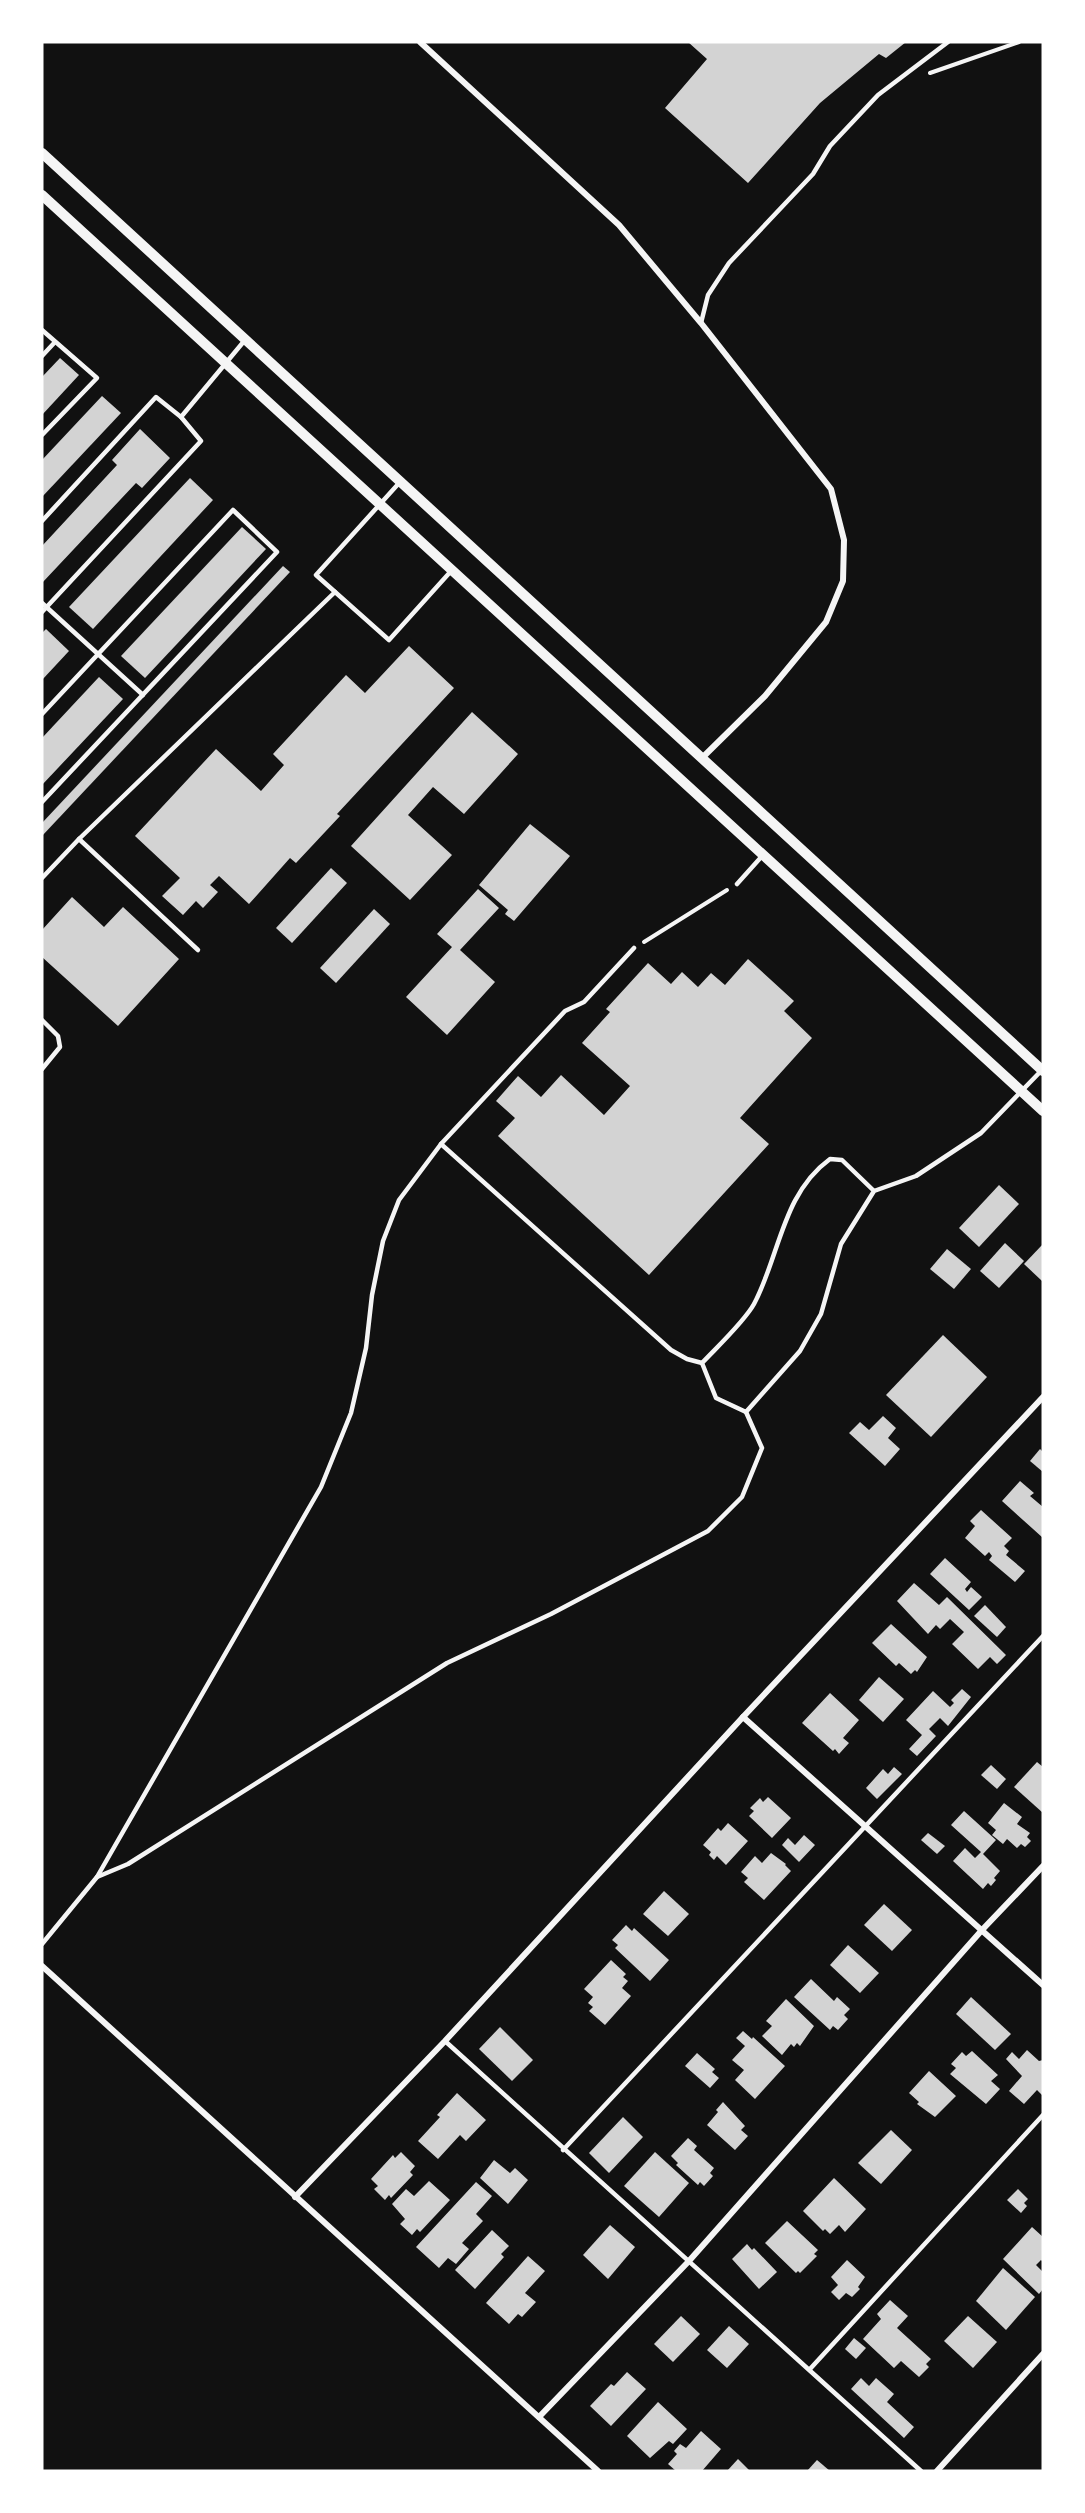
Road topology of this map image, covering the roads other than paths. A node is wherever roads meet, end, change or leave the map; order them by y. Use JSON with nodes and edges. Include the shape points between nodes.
{"nodes":[{"id":1,"x":420,"y":42,"type":"edge"},
{"id":2,"x":948,"y":42,"type":"edge"},
{"id":3,"x":42,"y":153,"type":"edge"},
{"id":4,"x":42,"y":195,"type":"edge"},
{"id":5,"x":701,"y":323,"type":"junction"},
{"id":6,"x":42,"y":330,"type":"edge"},
{"id":7,"x":245,"y":340,"type":"junction"},
{"id":8,"x":55,"y":342,"type":"junction"},
{"id":9,"x":42,"y":356,"type":"edge"},
{"id":10,"x":226,"y":363,"type":"junction"},
{"id":11,"x":180,"y":417,"type":"junction"},
{"id":12,"x":42,"y":435,"type":"edge"},
{"id":13,"x":400,"y":482,"type":"junction"},
{"id":14,"x":381,"y":503,"type":"junction"},
{"id":15,"x":42,"y":521,"type":"edge"},
{"id":16,"x":452,"y":570,"type":"junction"},
{"id":17,"x":335,"y":592,"type":"junction"},
{"id":18,"x":44,"y":605,"type":"edge"},
{"id":19,"x":42,"y":612,"type":"edge"},
{"id":20,"x":98,"y":655,"type":"junction"},
{"id":21,"x":143,"y":695,"type":"junction"},
{"id":22,"x":42,"y":714,"type":"edge"},
{"id":23,"x":703,"y":757,"type":"junction"},
{"id":24,"x":42,"y":802,"type":"edge"},
{"id":25,"x":79,"y":838,"type":"junction"},
{"id":26,"x":763,"y":855,"type":"junction"},
{"id":27,"x":42,"y":878,"type":"edge"},
{"id":28,"x":736,"y":884,"type":"road end"},
{"id":29,"x":634,"y":948,"type":"road end"},
{"id":30,"x":198,"y":950,"type":"dead end"},
{"id":31,"x":42,"y":1020,"type":"edge"},
{"id":32,"x":42,"y":1069,"type":"edge"},
{"id":33,"x":1043,"y":1070,"type":"edge"},
{"id":34,"x":1022,"y":1092,"type":"junction"},
{"id":35,"x":1043,"y":1111,"type":"edge"},
{"id":36,"x":441,"y":1143,"type":"junction"},
{"id":37,"x":874,"y":1191,"type":"junction"},
{"id":38,"x":702,"y":1363,"type":"junction"},
{"id":39,"x":1042,"y":1398,"type":"edge"},
{"id":40,"x":746,"y":1412,"type":"junction"},
{"id":41,"x":1043,"y":1636,"type":"edge"},
{"id":42,"x":743,"y":1717,"type":"junction"},
{"id":43,"x":866,"y":1824,"type":"junction"},
{"id":44,"x":1043,"y":1866,"type":"edge"},
{"id":45,"x":97,"y":1877,"type":"junction"},
{"id":46,"x":982,"y":1930,"type":"junction"},
{"id":47,"x":42,"y":1944,"type":"edge"},
{"id":48,"x":42,"y":1966,"type":"edge"},
{"id":49,"x":1043,"y":1985,"type":"edge"},
{"id":50,"x":445,"y":2041,"type":"junction"},
{"id":51,"x":1043,"y":2115,"type":"edge"},
{"id":52,"x":563,"y":2150,"type":"junction"},
{"id":53,"x":294,"y":2197,"type":"junction"},
{"id":54,"x":689,"y":2261,"type":"junction"},
{"id":55,"x":1043,"y":2354,"type":"edge"},
{"id":56,"x":810,"y":2369,"type":"junction"},
{"id":57,"x":539,"y":2417,"type":"junction"},
{"id":58,"x":598,"y":2471,"type":"edge"},
{"id":59,"x":921,"y":2471,"type":"edge"},
{"id":60,"x":937,"y":2471,"type":"edge"}],
"edges":[{"from":1,"to":5,"type":"street","via":[[619,225]]},
{"from":2,"to":5,"type":"lane","via":[[878,95],[830,146],[813,174],[729,263],[708,295]]},
{"from":3,"to":7,"type":"street"},
{"from":4,"to":10,"type":"street"},
{"from":5,"to":23,"type":"street","via":[[831,489],[844,540],[843,580],[826,622],[765,696]]},
{"from":6,"to":8,"type":"lane"},
{"from":7,"to":10,"type":"lane"},
{"from":7,"to":13,"type":"street"},
{"from":8,"to":9,"type":"lane"},
{"from":8,"to":12,"type":"lane","via":[[97,378]]},
{"from":10,"to":11,"type":"lane"},
{"from":10,"to":14,"type":"street"},
{"from":11,"to":15,"type":"lane","via":[[156,397]]},
{"from":11,"to":18,"type":"lane","via":[[201,441]]},
{"from":13,"to":14,"type":"lane"},
{"from":13,"to":23,"type":"street"},
{"from":14,"to":16,"type":"street"},
{"from":14,"to":17,"type":"lane","via":[[316,575]]},
{"from":16,"to":17,"type":"lane","via":[[389,640]]},
{"from":16,"to":26,"type":"street"},
{"from":17,"to":25,"type":"lane"},
{"from":18,"to":19,"type":"lane"},
{"from":18,"to":20,"type":"lane"},
{"from":20,"to":21,"type":"lane"},
{"from":20,"to":21,"type":"lane","via":[[233,510],[277,552]]},
{"from":20,"to":22,"type":"lane"},
{"from":21,"to":24,"type":"lane"},
{"from":23,"to":33,"type":"street"},
{"from":25,"to":27,"type":"lane"},
{"from":25,"to":30,"type":"lane"},
{"from":26,"to":28,"type":"lane"},
{"from":26,"to":34,"type":"street"},
{"from":29,"to":36,"type":"lane","via":[[584,1002],[566,1011]]},
{"from":31,"to":32,"type":"lane","via":[[58,1036],[60,1047]]},
{"from":33,"to":34,"type":"lane"},
{"from":34,"to":35,"type":"street"},
{"from":34,"to":37,"type":"lane","via":[[981,1133],[916,1176]]},
{"from":36,"to":38,"type":"lane","via":[[671,1350]]},
{"from":36,"to":45,"type":"lane","via":[[399,1200],[383,1241],[353,1402],[321,1487]]},
{"from":37,"to":38,"type":"lane","via":[[842,1160],[830,1159],[819,1167],[794,1199],[753,1305]]},
{"from":37,"to":40,"type":"lane","via":[[841,1244],[821,1314],[800,1351]]},
{"from":38,"to":40,"type":"lane","via":[[716,1398]]},
{"from":39,"to":42,"type":"street"},
{"from":40,"to":45,"type":"lane","via":[[762,1448],[742,1497],[708,1531],[551,1614],[447,1663],[128,1864]]},
{"from":41,"to":43,"type":"lane"},
{"from":42,"to":43,"type":"street"},
{"from":42,"to":50,"type":"street"},
{"from":43,"to":46,"type":"street"},
{"from":43,"to":52,"type":"lane"},
{"from":44,"to":46,"type":"street"},
{"from":45,"to":47,"type":"lane"},
{"from":46,"to":49,"type":"street"},
{"from":46,"to":54,"type":"street"},
{"from":48,"to":53,"type":"street"},
{"from":50,"to":52,"type":"lane"},
{"from":50,"to":53,"type":"street"},
{"from":51,"to":56,"type":"lane"},
{"from":52,"to":54,"type":"lane"},
{"from":53,"to":57,"type":"street"},
{"from":54,"to":56,"type":"lane"},
{"from":54,"to":57,"type":"street"},
{"from":55,"to":60,"type":"street"},
{"from":56,"to":59,"type":"lane"},
{"from":57,"to":58,"type":"street"}]}
